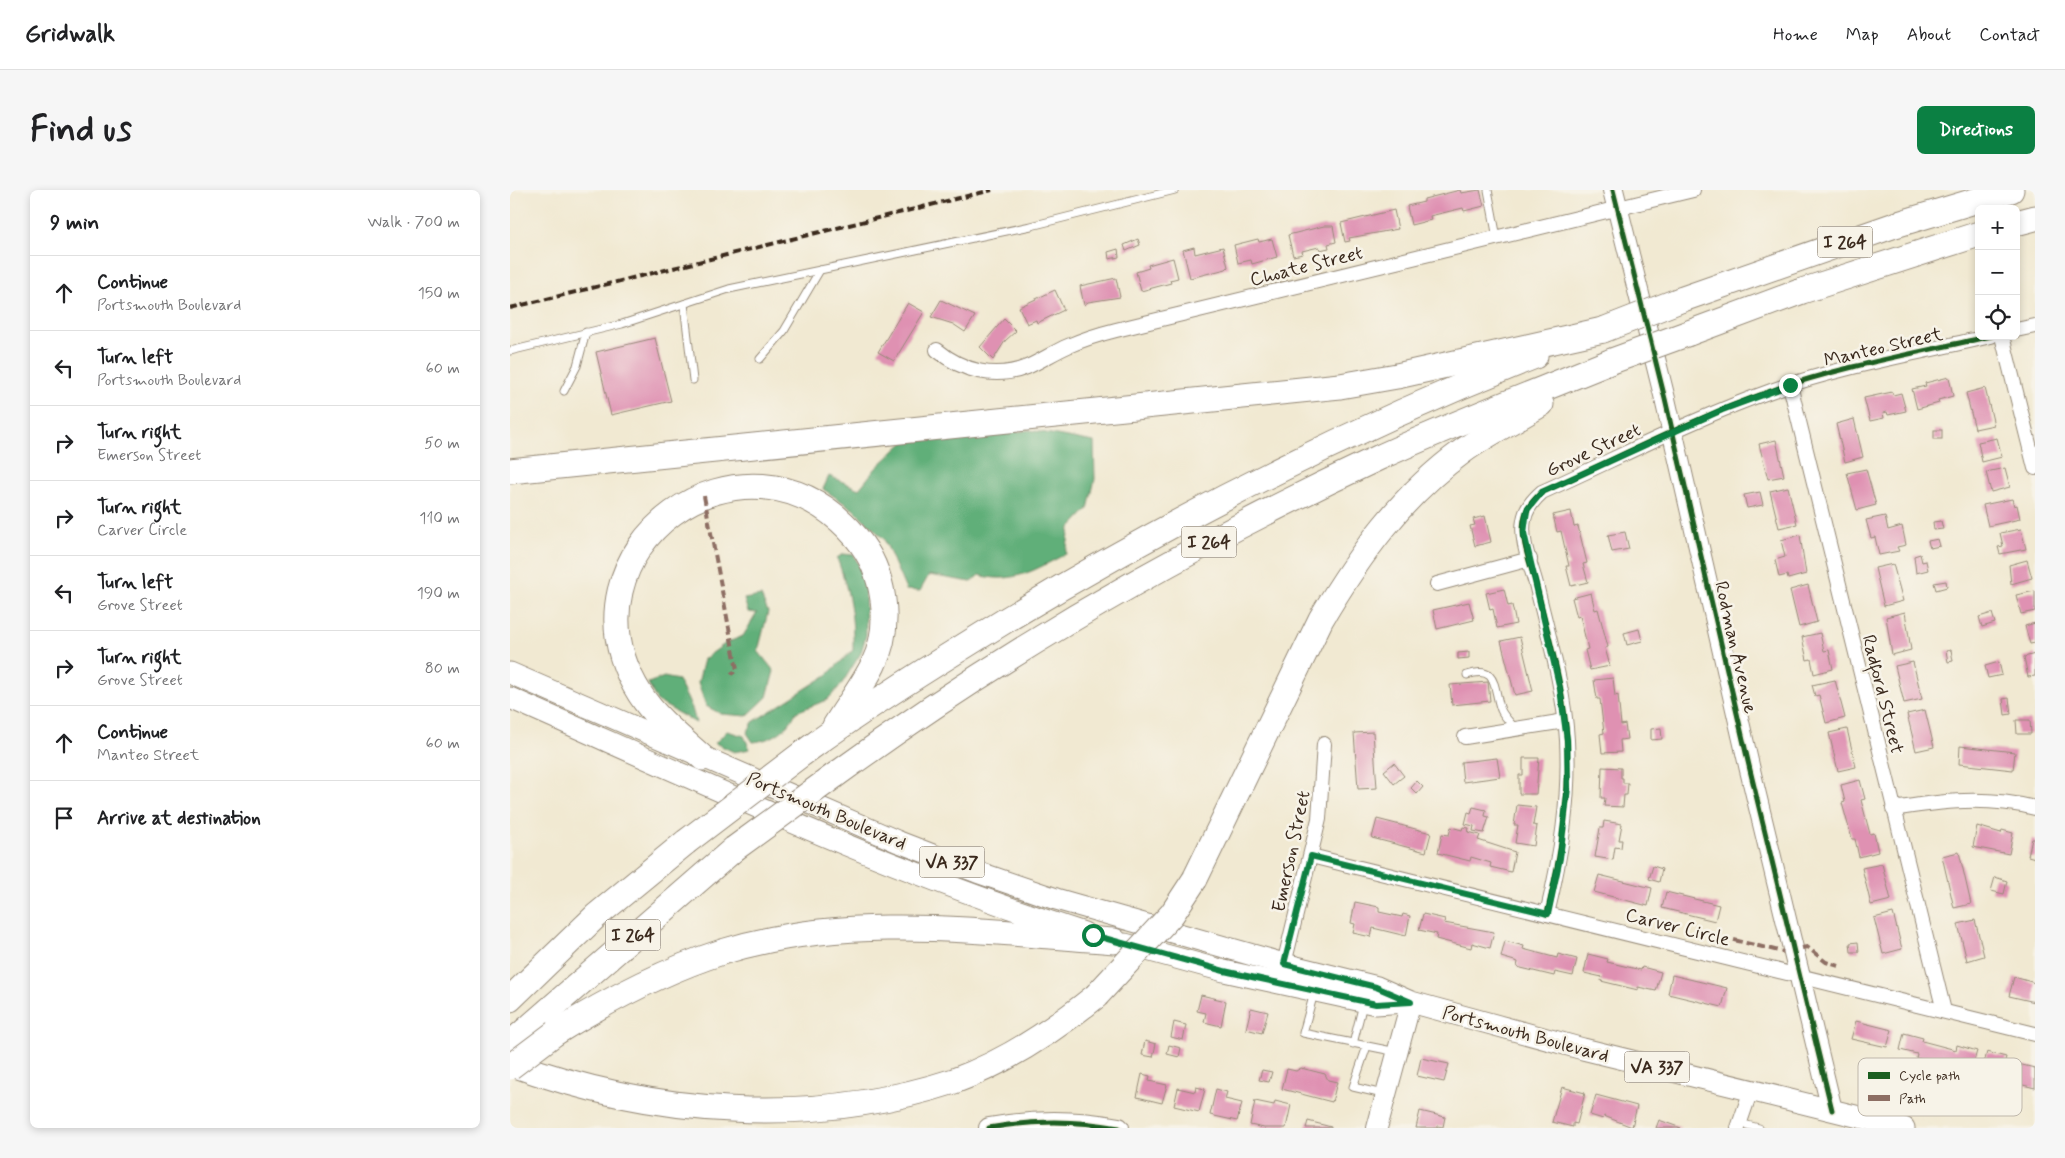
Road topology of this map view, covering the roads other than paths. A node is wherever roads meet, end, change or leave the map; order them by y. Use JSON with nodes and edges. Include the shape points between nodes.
{"nodes":[{"id":1,"x":1175,"y":190,"type":"edge"},
{"id":2,"x":1488,"y":190,"type":"edge"},
{"id":3,"x":1693,"y":190,"type":"edge"},
{"id":4,"x":2011,"y":190,"type":"edge"},
{"id":5,"x":1667,"y":193,"type":"edge"},
{"id":6,"x":1615,"y":199,"type":"edge"},
{"id":7,"x":2035,"y":218,"type":"edge"},
{"id":8,"x":2020,"y":223,"type":"edge"},
{"id":9,"x":1975,"y":235,"type":"edge"},
{"id":10,"x":1497,"y":238,"type":"junction"},
{"id":11,"x":820,"y":270,"type":"junction"},
{"id":12,"x":684,"y":304,"type":"junction"},
{"id":13,"x":2035,"y":326,"type":"edge"},
{"id":14,"x":2020,"y":329,"type":"edge"},
{"id":15,"x":1603,"y":330,"type":"junction"},
{"id":16,"x":586,"y":332,"type":"junction"},
{"id":17,"x":1975,"y":340,"type":"edge"},
{"id":18,"x":2003,"y":340,"type":"edge"},
{"id":19,"x":937,"y":350,"type":"dead end"},
{"id":20,"x":510,"y":351,"type":"edge"},
{"id":21,"x":760,"y":359,"type":"dead end"},
{"id":22,"x":1612,"y":361,"type":"junction"},
{"id":23,"x":693,"y":380,"type":"dead end"},
{"id":24,"x":1790,"y":385,"type":"junction"},
{"id":25,"x":564,"y":391,"type":"dead end"},
{"id":26,"x":1671,"y":433,"type":"junction"},
{"id":27,"x":2035,"y":468,"type":"edge"},
{"id":28,"x":510,"y":471,"type":"edge"},
{"id":29,"x":1530,"y":559,"type":"junction"},
{"id":30,"x":1437,"y":584,"type":"dead end"},
{"id":31,"x":510,"y":673,"type":"edge"},
{"id":32,"x":1467,"y":676,"type":"dead end"},
{"id":33,"x":510,"y":698,"type":"edge"},
{"id":34,"x":1565,"y":721,"type":"junction"},
{"id":35,"x":1516,"y":729,"type":"junction"},
{"id":36,"x":831,"y":732,"type":"junction"},
{"id":37,"x":1464,"y":737,"type":"dead end"},
{"id":38,"x":1324,"y":744,"type":"dead end"},
{"id":39,"x":703,"y":758,"type":"junction"},
{"id":40,"x":2035,"y":808,"type":"edge"},
{"id":41,"x":1893,"y":809,"type":"junction"},
{"id":42,"x":1311,"y":856,"type":"junction"},
{"id":43,"x":1548,"y":914,"type":"junction"},
{"id":44,"x":1114,"y":941,"type":"junction"},
{"id":45,"x":1284,"y":964,"type":"junction"},
{"id":46,"x":1800,"y":976,"type":"junction"},
{"id":47,"x":1315,"y":991,"type":"junction"},
{"id":48,"x":510,"y":999,"type":"edge"},
{"id":49,"x":1364,"y":1001,"type":"junction"},
{"id":50,"x":1411,"y":1002,"type":"junction"},
{"id":51,"x":1944,"y":1011,"type":"junction"},
{"id":52,"x":2035,"y":1034,"type":"edge"},
{"id":53,"x":510,"y":1044,"type":"edge"},
{"id":54,"x":1353,"y":1044,"type":"junction"},
{"id":55,"x":1367,"y":1046,"type":"junction"},
{"id":56,"x":1397,"y":1052,"type":"junction"},
{"id":57,"x":510,"y":1065,"type":"edge"},
{"id":58,"x":1751,"y":1090,"type":"junction"},
{"id":59,"x":1386,"y":1094,"type":"junction"},
{"id":60,"x":1832,"y":1110,"type":"junction"},
{"id":61,"x":1739,"y":1125,"type":"edge"},
{"id":62,"x":1892,"y":1127,"type":"edge"},
{"id":63,"x":989,"y":1128,"type":"edge"},
{"id":64,"x":1119,"y":1128,"type":"edge"},
{"id":65,"x":1377,"y":1128,"type":"edge"},
{"id":66,"x":1759,"y":1128,"type":"edge"}],
"edges":[{"from":1,"to":11,"type":"lane","via":[[1031,226]]},
{"from":2,"to":10,"type":"lane"},
{"from":3,"to":5,"type":"street","name":"Choate Street"},
{"from":4,"to":15,"type":"highway","number":"I 264","bridge":true,"via":[[1895,225]]},
{"from":5,"to":6,"type":"street","name":"Choate Street"},
{"from":6,"to":10,"type":"street","name":"Choate Street"},
{"from":6,"to":26,"type":"street","name":"Rodman Avenue"},
{"from":7,"to":8,"type":"highway"},
{"from":9,"to":22,"type":"highway","number":"I 264","bridge":true,"via":[[1802,291]]},
{"from":10,"to":19,"type":"street","name":"Choate Street","via":[[1116,330],[1068,346],[1026,368],[1010,372],[978,371],[962,366]]},
{"from":11,"to":12,"type":"lane","via":[[729,289]]},
{"from":11,"to":21,"type":"lane","via":[[784,332]]},
{"from":12,"to":16,"type":"lane"},
{"from":12,"to":23,"type":"lane"},
{"from":13,"to":14,"type":"street"},
{"from":15,"to":28,"type":"highway","via":[[1340,386]]},
{"from":15,"to":36,"type":"highway","number":"I 264","via":[[1356,433],[1190,514],[1065,584]]},
{"from":16,"to":20,"type":"lane"},
{"from":16,"to":25,"type":"lane","via":[[577,366]]},
{"from":17,"to":24,"type":"street","name":"Manteo Street"},
{"from":18,"to":27,"type":"street"},
{"from":22,"to":53,"type":"highway","number":"I 264","bridge":true,"via":[[1379,458],[1220,536],[1058,627],[925,711],[734,849]]},
{"from":22,"to":57,"type":"highway","bridge":true,"via":[[1462,451],[1429,479],[1371,542],[1321,619],[1195,879],[1172,914],[1096,996],[1044,1035],[997,1062],[956,1080],[916,1093],[835,1109],[750,1112],[690,1107],[607,1091]]},
{"from":24,"to":26,"type":"street","name":"Manteo Street"},
{"from":24,"to":41,"type":"street","name":"Radford Street"},
{"from":26,"to":29,"type":"street","name":"Grove Street","via":[[1542,492],[1533,500],[1524,521]]},
{"from":26,"to":46,"type":"street","name":"Rodman Avenue"},
{"from":29,"to":30,"type":"street"},
{"from":29,"to":34,"type":"street","name":"Grove Street"},
{"from":31,"to":39,"type":"main road","name":"Portsmouth Boulevard","number":"VA 337"},
{"from":32,"to":35,"type":"lane","via":[[1475,672],[1490,677],[1495,683],[1501,710]]},
{"from":33,"to":44,"type":"main road","name":"Portsmouth Boulevard","number":"VA 337","via":[[853,848],[1020,912]]},
{"from":34,"to":35,"type":"street"},
{"from":34,"to":43,"type":"street","name":"Grove Street","via":[[1568,787],[1565,826]]},
{"from":35,"to":37,"type":"street"},
{"from":36,"to":39,"type":"highway","via":[[865,680],[879,647],[884,620],[883,601],[873,563],[845,524],[813,500],[775,488],[718,491],[679,508],[644,539],[631,561],[619,601],[621,649],[639,692],[652,712]]},
{"from":36,"to":48,"type":"highway","number":"I 264","bridge":true,"via":[[686,842],[596,916]]},
{"from":38,"to":42,"type":"street","name":"Emerson Street","via":[[1319,819]]},
{"from":39,"to":45,"type":"main road","name":"Portsmouth Boulevard","number":"VA 337","via":[[977,872],[1056,899]]},
{"from":40,"to":41,"type":"street","via":[[1997,801],[1966,800]]},
{"from":41,"to":51,"type":"street","name":"Radford Street"},
{"from":42,"to":43,"type":"street","name":"Carver Circle"},
{"from":42,"to":45,"type":"street","name":"Emerson Street"},
{"from":43,"to":46,"type":"street","name":"Carver Circle"},
{"from":44,"to":47,"type":"main road","name":"Portsmouth Boulevard","number":"VA 337","via":[[1224,971]]},
{"from":44,"to":57,"type":"highway","bridge":true,"via":[[898,927],[817,932],[770,940],[684,966],[608,1001],[555,1032]]},
{"from":45,"to":50,"type":"main road","name":"Portsmouth Boulevard","number":"VA 337","via":[[1376,987]]},
{"from":46,"to":51,"type":"street","name":"Carver Circle"},
{"from":46,"to":60,"type":"street","name":"Rodman Avenue"},
{"from":47,"to":49,"type":"main road","name":"Portsmouth Boulevard","number":"VA 337"},
{"from":47,"to":54,"type":"lane","via":[[1303,1032]]},
{"from":49,"to":50,"type":"main road","name":"Portsmouth Boulevard","number":"VA 337","via":[[1376,1004]]},
{"from":49,"to":54,"type":"lane"},
{"from":50,"to":56,"type":"street"},
{"from":50,"to":58,"type":"main road","name":"Portsmouth Boulevard","number":"VA 337"},
{"from":51,"to":52,"type":"street","name":"Carver Circle"},
{"from":54,"to":55,"type":"lane"},
{"from":55,"to":56,"type":"lane"},
{"from":55,"to":59,"type":"lane","via":[[1353,1087]]},
{"from":56,"to":59,"type":"street"},
{"from":58,"to":60,"type":"main road","name":"Portsmouth Boulevard","number":"VA 337"},
{"from":58,"to":61,"type":"street"},
{"from":59,"to":65,"type":"street"},
{"from":60,"to":62,"type":"main road","name":"Portsmouth Boulevard","number":"VA 337","via":[[1852,1119]]},
{"from":61,"to":66,"type":"lane"},
{"from":63,"to":64,"type":"street","via":[[1038,1122],[1072,1122]]}]}
